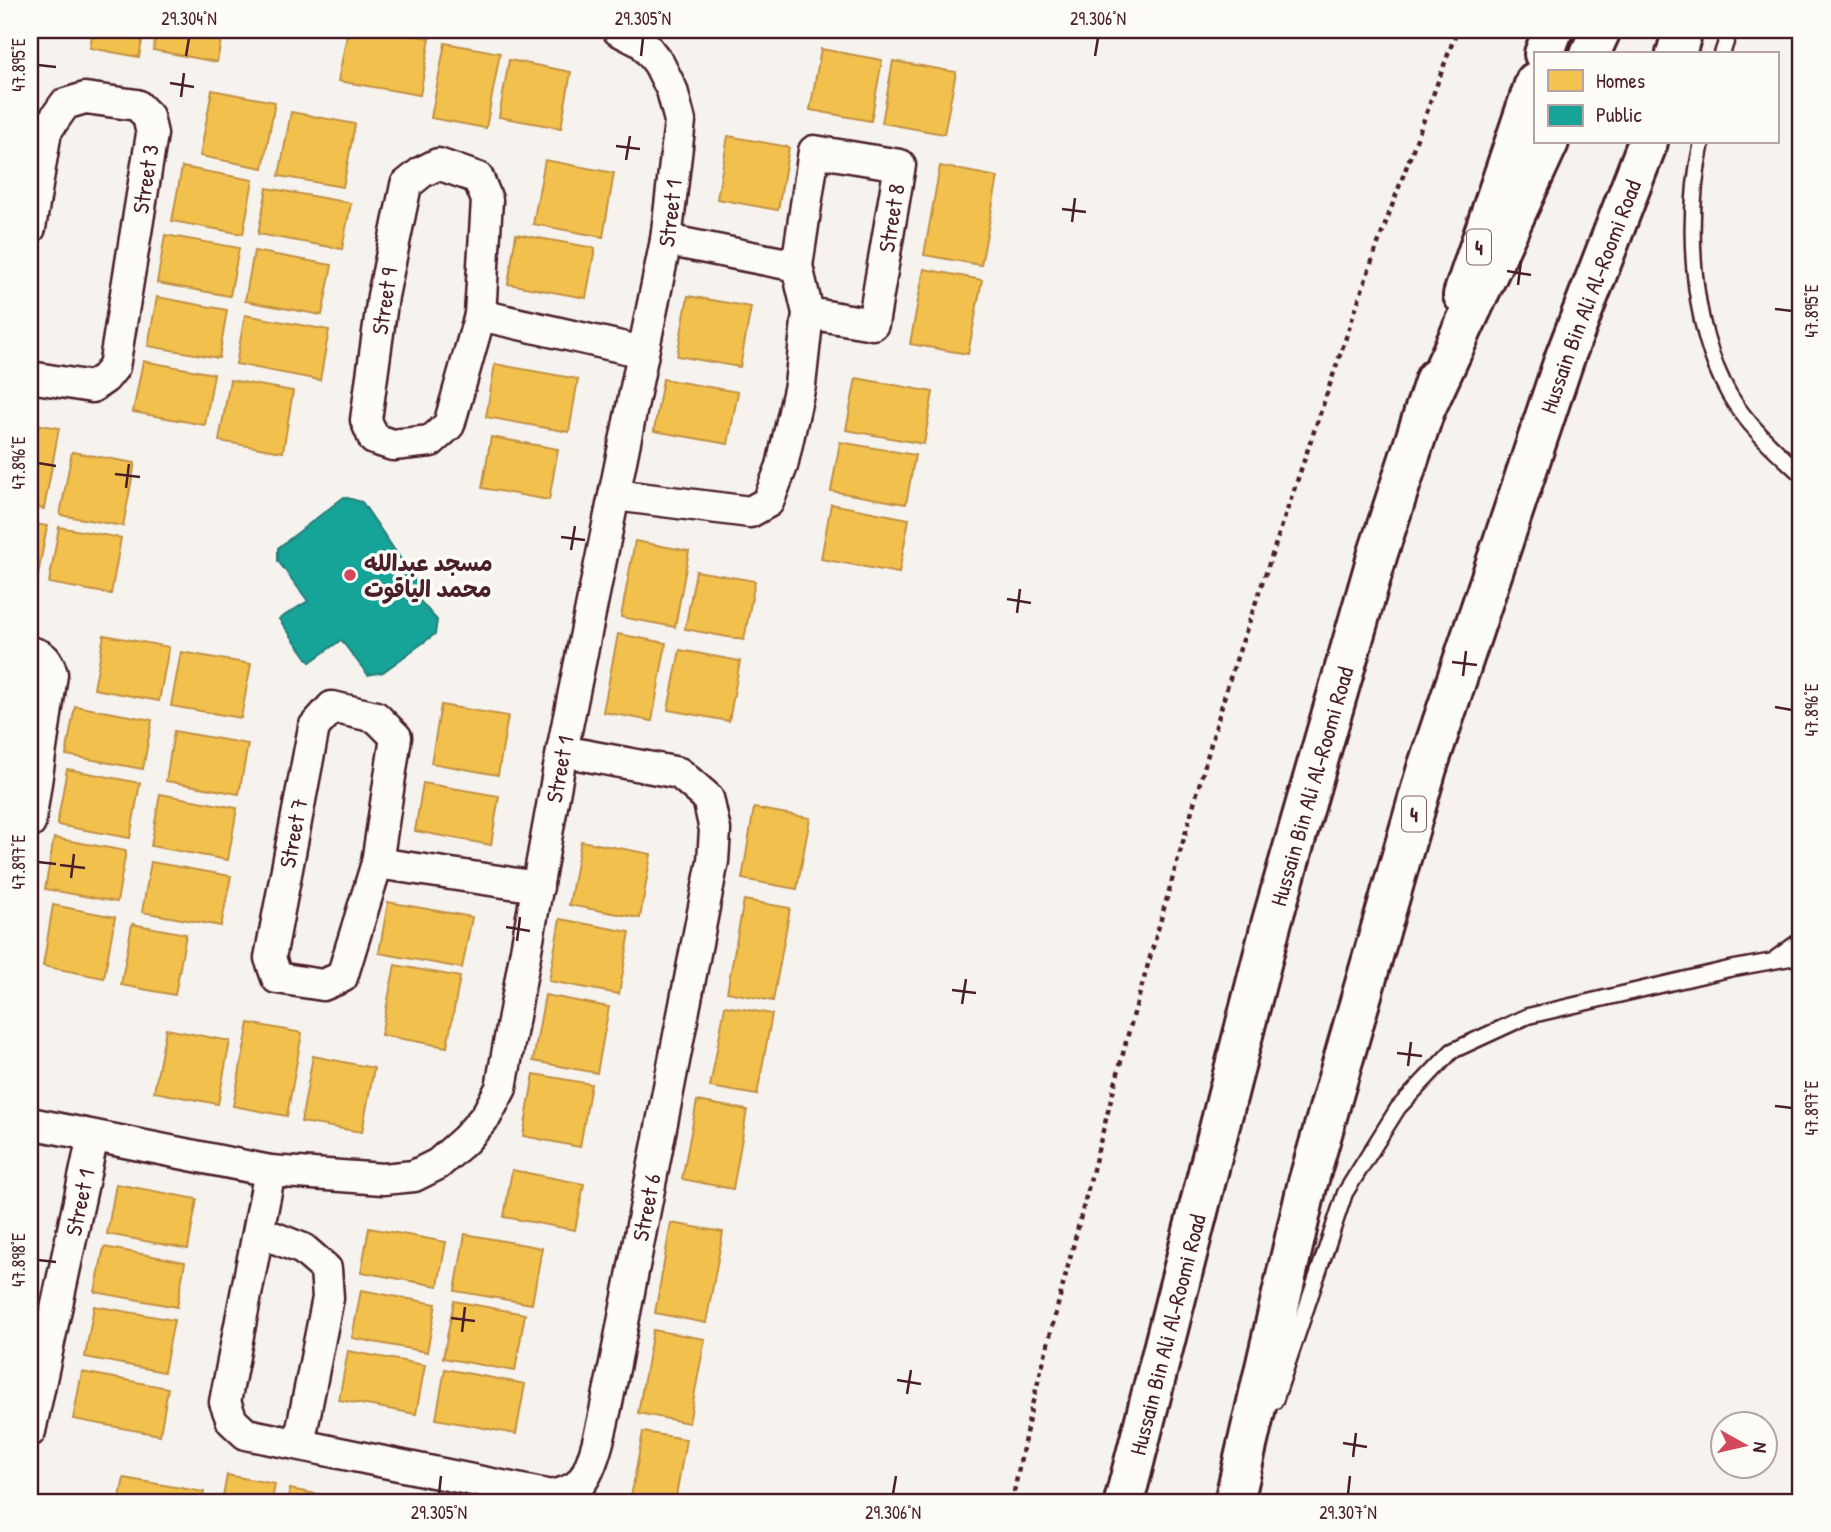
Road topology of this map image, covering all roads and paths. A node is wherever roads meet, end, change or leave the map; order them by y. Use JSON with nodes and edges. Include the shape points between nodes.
{"nodes":[{"id":1,"x":618,"y":30,"type":"edge"},
{"id":2,"x":1457,"y":30,"type":"edge"},
{"id":3,"x":1553,"y":30,"type":"edge"},
{"id":4,"x":1601,"y":30,"type":"edge"},
{"id":5,"x":1683,"y":30,"type":"edge"},
{"id":6,"x":1698,"y":30,"type":"edge"},
{"id":7,"x":1730,"y":30,"type":"edge"},
{"id":8,"x":1545,"y":52,"type":"edge"},
{"id":9,"x":1591,"y":52,"type":"edge"},
{"id":10,"x":1677,"y":52,"type":"edge"},
{"id":11,"x":1687,"y":52,"type":"edge"},
{"id":12,"x":1723,"y":52,"type":"edge"},
{"id":13,"x":1534,"y":85,"type":"edge"},
{"id":14,"x":1548,"y":144,"type":"edge"},
{"id":15,"x":1647,"y":144,"type":"edge"},
{"id":16,"x":1702,"y":144,"type":"edge"},
{"id":17,"x":30,"y":229,"type":"edge"},
{"id":18,"x":666,"y":240,"type":"junction"},
{"id":19,"x":797,"y":266,"type":"junction"},
{"id":20,"x":808,"y":313,"type":"junction"},
{"id":21,"x":480,"y":315,"type":"junction"},
{"id":22,"x":643,"y":352,"type":"junction"},
{"id":23,"x":30,"y":377,"type":"edge"},
{"id":24,"x":1424,"y":412,"type":"junction"},
{"id":25,"x":1801,"y":474,"type":"edge"},
{"id":26,"x":615,"y":495,"type":"junction"},
{"id":27,"x":30,"y":652,"type":"edge"},
{"id":28,"x":562,"y":751,"type":"junction"},
{"id":29,"x":30,"y":823,"type":"edge"},
{"id":30,"x":377,"y":863,"type":"junction"},
{"id":31,"x":538,"y":887,"type":"junction"},
{"id":32,"x":1801,"y":940,"type":"edge"},
{"id":33,"x":1801,"y":956,"type":"edge"},
{"id":34,"x":1772,"y":961,"type":"junction"},
{"id":35,"x":30,"y":1123,"type":"edge"},
{"id":36,"x":93,"y":1136,"type":"junction"},
{"id":37,"x":270,"y":1171,"type":"junction"},
{"id":38,"x":260,"y":1232,"type":"junction"},
{"id":39,"x":30,"y":1431,"type":"edge"},
{"id":40,"x":299,"y":1444,"type":"junction"},
{"id":41,"x":1012,"y":1502,"type":"edge"},
{"id":42,"x":1124,"y":1502,"type":"edge"},
{"id":43,"x":1234,"y":1502,"type":"edge"},
{"id":44,"x":1242,"y":1502,"type":"edge"}],
"edges":[{"from":1,"to":18,"type":"street","name":"Street 1","via":[[643,43],[659,64],[680,121]]},
{"from":2,"to":41,"type":"path","via":[[1374,252],[1228,684],[1127,1038],[1031,1409]]},
{"from":3,"to":8,"type":"highway"},
{"from":4,"to":9,"type":"highway"},
{"from":5,"to":10,"type":"highway"},
{"from":6,"to":11,"type":"highway"},
{"from":7,"to":12,"type":"lane"},
{"from":13,"to":24,"type":"highway","name":"Hussain Bin Ali Al-Roomi Road","number":"4"},
{"from":14,"to":24,"type":"highway"},
{"from":15,"to":43,"type":"highway","name":"Hussain Bin Ali Al-Roomi Road","number":"4","via":[[1565,357],[1427,768],[1307,1186]]},
{"from":16,"to":25,"type":"lane","via":[[1695,173],[1692,247],[1705,335],[1730,395],[1768,445]]},
{"from":17,"to":23,"type":"street","name":"Street 3","via":[[46,131],[65,104],[85,98],[137,106],[148,116],[152,134],[114,367],[92,387]]},
{"from":18,"to":19,"type":"street"},
{"from":18,"to":22,"type":"street","name":"Street 1"},
{"from":19,"to":20,"type":"street","name":"Street 8"},
{"from":19,"to":20,"type":"street","name":"Street 8","via":[[814,151],[900,165],[873,324]]},
{"from":20,"to":26,"type":"street","name":"Street 8","via":[[800,385],[782,466],[768,502],[750,512]]},
{"from":21,"to":21,"type":"street","name":"Street 9","via":[[449,425],[431,441],[393,445],[374,439],[366,420],[383,296],[405,185],[438,164],[478,178],[488,200]]},
{"from":21,"to":22,"type":"street"},
{"from":22,"to":26,"type":"street","name":"Street 1"},
{"from":24,"to":42,"type":"highway","name":"Hussain Bin Ali Al-Roomi Road","number":"4","via":[[1378,553],[1272,921]]},
{"from":26,"to":28,"type":"street","name":"Street 1"},
{"from":27,"to":29,"type":"street","via":[[48,661],[52,674]]},
{"from":28,"to":31,"type":"street","name":"Street 1"},
{"from":28,"to":40,"type":"street","name":"Street 6","via":[[679,773],[708,798],[715,830],[668,1093],[593,1455],[582,1482],[551,1496]]},
{"from":30,"to":30,"type":"street","name":"Street 7","via":[[396,737],[376,717],[332,707],[314,727],[270,958],[277,978],[323,985],[342,977]]},
{"from":30,"to":31,"type":"street"},
{"from":31,"to":37,"type":"street","name":"Street 1","via":[[501,1088],[466,1139],[438,1164],[414,1176],[383,1179]]},
{"from":32,"to":34,"type":"lane"},
{"from":33,"to":34,"type":"lane"},
{"from":34,"to":44,"type":"lane","via":[[1528,1016],[1452,1051],[1398,1108],[1345,1193]]},
{"from":35,"to":36,"type":"street","name":"Street 1"},
{"from":36,"to":37,"type":"street","name":"Street 1"},
{"from":36,"to":39,"type":"street","name":"Street 1"},
{"from":37,"to":38,"type":"street","name":"Street 6"},
{"from":38,"to":40,"type":"street","via":[[303,1249],[326,1269],[328,1298]]},
{"from":38,"to":40,"type":"street","name":"Street 6","via":[[225,1402],[232,1421],[246,1434]]}]}
